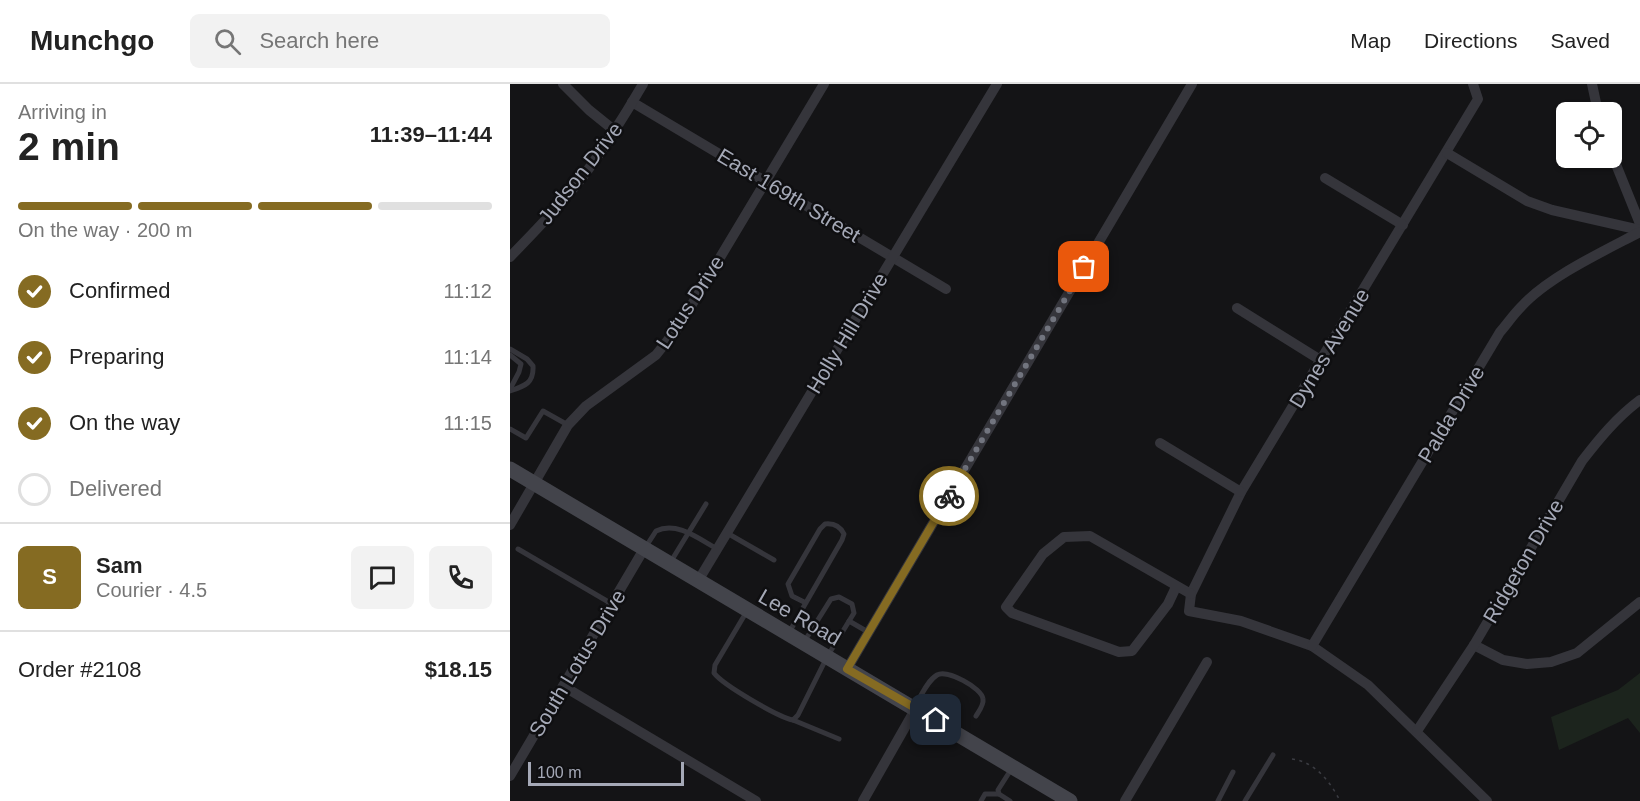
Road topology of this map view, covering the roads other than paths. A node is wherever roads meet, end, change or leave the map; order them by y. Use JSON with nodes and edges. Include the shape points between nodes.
{"nodes":[{"id":1,"x":563,"y":84,"type":"edge"},
{"id":2,"x":643,"y":84,"type":"edge"},
{"id":3,"x":824,"y":84,"type":"edge"},
{"id":4,"x":997,"y":84,"type":"edge"},
{"id":5,"x":1192,"y":84,"type":"edge"},
{"id":6,"x":1592,"y":84,"type":"edge"},
{"id":7,"x":1475,"y":87,"type":"edge"},
{"id":8,"x":632,"y":102,"type":"junction"},
{"id":9,"x":1596,"y":102,"type":"edge"},
{"id":10,"x":615,"y":131,"type":"junction"},
{"id":11,"x":1447,"y":153,"type":"junction"},
{"id":12,"x":1617,"y":168,"type":"edge"},
{"id":13,"x":1324,"y":178,"type":"dead end"},
{"id":14,"x":765,"y":182,"type":"junction"},
{"id":15,"x":1640,"y":224,"type":"edge"},
{"id":16,"x":1403,"y":225,"type":"junction"},
{"id":17,"x":1640,"y":231,"type":"edge"},
{"id":18,"x":510,"y":257,"type":"edge"},
{"id":19,"x":893,"y":257,"type":"junction"},
{"id":20,"x":946,"y":289,"type":"dead end"},
{"id":21,"x":1237,"y":308,"type":"dead end"},
{"id":22,"x":510,"y":349,"type":"edge"},
{"id":23,"x":510,"y":355,"type":"edge"},
{"id":24,"x":1322,"y":360,"type":"junction"},
{"id":25,"x":510,"y":390,"type":"edge"},
{"id":26,"x":1640,"y":400,"type":"edge"},
{"id":27,"x":568,"y":425,"type":"junction"},
{"id":28,"x":510,"y":429,"type":"edge"},
{"id":29,"x":1160,"y":443,"type":"dead end"},
{"id":30,"x":510,"y":469,"type":"edge"},
{"id":31,"x":535,"y":483,"type":"junction"},
{"id":32,"x":1241,"y":492,"type":"junction"},
{"id":33,"x":706,"y":504,"type":"dead end"},
{"id":34,"x":510,"y":525,"type":"edge"},
{"id":35,"x":688,"y":532,"type":"junction"},
{"id":36,"x":727,"y":533,"type":"junction"},
{"id":37,"x":519,"y":549,"type":"dead end"},
{"id":38,"x":644,"y":549,"type":"junction"},
{"id":39,"x":717,"y":549,"type":"junction"},
{"id":40,"x":774,"y":560,"type":"dead end"},
{"id":41,"x":669,"y":564,"type":"junction"},
{"id":42,"x":698,"y":581,"type":"junction"},
{"id":43,"x":1176,"y":587,"type":"junction"},
{"id":44,"x":1191,"y":594,"type":"junction"},
{"id":45,"x":1640,"y":602,"type":"edge"},
{"id":46,"x":806,"y":603,"type":"junction"},
{"id":47,"x":612,"y":604,"type":"junction"},
{"id":48,"x":747,"y":611,"type":"junction"},
{"id":49,"x":849,"y":621,"type":"junction"},
{"id":50,"x":868,"y":632,"type":"junction"},
{"id":51,"x":788,"y":634,"type":"junction"},
{"id":52,"x":804,"y":643,"type":"junction"},
{"id":53,"x":1474,"y":645,"type":"junction"},
{"id":54,"x":1312,"y":646,"type":"junction"},
{"id":55,"x":827,"y":657,"type":"junction"},
{"id":56,"x":1207,"y":662,"type":"dead end"},
{"id":57,"x":847,"y":669,"type":"junction"},
{"id":58,"x":563,"y":686,"type":"junction"},
{"id":59,"x":915,"y":708,"type":"junction"},
{"id":60,"x":976,"y":716,"type":"dead end"},
{"id":61,"x":793,"y":720,"type":"junction"},
{"id":62,"x":1417,"y":731,"type":"junction"},
{"id":63,"x":839,"y":739,"type":"dead end"},
{"id":64,"x":1273,"y":755,"type":"dead end"},
{"id":65,"x":1013,"y":766,"type":"junction"},
{"id":66,"x":1233,"y":772,"type":"dead end"},
{"id":67,"x":510,"y":776,"type":"edge"},
{"id":68,"x":999,"y":794,"type":"junction"},
{"id":69,"x":1481,"y":799,"type":"edge"},
{"id":70,"x":756,"y":801,"type":"edge"},
{"id":71,"x":863,"y":801,"type":"edge"},
{"id":72,"x":981,"y":801,"type":"edge"},
{"id":73,"x":1010,"y":801,"type":"edge"},
{"id":74,"x":1070,"y":801,"type":"edge"},
{"id":75,"x":1125,"y":801,"type":"edge"},
{"id":76,"x":1218,"y":801,"type":"edge"},
{"id":77,"x":1245,"y":801,"type":"edge"}],
"edges":[{"from":1,"to":10,"type":"street"},
{"from":2,"to":8,"type":"street","name":"Judson Drive"},
{"from":3,"to":14,"type":"street","name":"Lotus Drive"},
{"from":4,"to":19,"type":"street","name":"Holly Hill Drive"},
{"from":5,"to":50,"type":"street"},
{"from":6,"to":9,"type":"street"},
{"from":7,"to":11,"type":"street","name":"Dynes Avenue","via":[[1478,99]]},
{"from":8,"to":10,"type":"street","name":"Judson Drive"},
{"from":8,"to":14,"type":"street","name":"East 169th Street"},
{"from":10,"to":18,"type":"street","name":"Judson Drive","via":[[561,203]]},
{"from":11,"to":16,"type":"street","name":"Dynes Avenue"},
{"from":11,"to":17,"type":"street","via":[[1527,201]]},
{"from":12,"to":15,"type":"street"},
{"from":13,"to":16,"type":"street"},
{"from":14,"to":19,"type":"street","name":"East 169th Street"},
{"from":14,"to":27,"type":"street","name":"Lotus Drive","via":[[679,326],[656,355],[586,406]]},
{"from":16,"to":24,"type":"street","name":"Dynes Avenue"},
{"from":17,"to":54,"type":"street","name":"Palda Drive","via":[[1548,285],[1522,305],[1500,332]]},
{"from":19,"to":20,"type":"street","name":"East 169th Street"},
{"from":19,"to":36,"type":"street","name":"Holly Hill Drive"},
{"from":21,"to":24,"type":"street"},
{"from":22,"to":25,"type":"lane","via":[[527,359],[533,374],[526,385]]},
{"from":23,"to":25,"type":"lane","via":[[521,364]]},
{"from":24,"to":32,"type":"street","name":"Dynes Avenue"},
{"from":26,"to":53,"type":"street","name":"Ridgeton Drive","via":[[1603,434],[1582,461]]},
{"from":27,"to":28,"type":"lane","via":[[543,411],[526,438]]},
{"from":27,"to":31,"type":"street","name":"Lotus Drive"},
{"from":29,"to":32,"type":"street"},
{"from":30,"to":31,"type":"main road","name":"Lee Road"},
{"from":31,"to":34,"type":"street","name":"Lotus Drive"},
{"from":31,"to":38,"type":"main road","name":"Lee Road"},
{"from":32,"to":44,"type":"street","name":"Dynes Avenue"},
{"from":33,"to":35,"type":"lane"},
{"from":35,"to":38,"type":"lane","via":[[672,527],[661,529]]},
{"from":35,"to":39,"type":"lane"},
{"from":35,"to":41,"type":"lane"},
{"from":36,"to":39,"type":"street","name":"Holly Hill Drive"},
{"from":36,"to":40,"type":"lane"},
{"from":37,"to":47,"type":"lane"},
{"from":38,"to":41,"type":"main road","name":"Lee Road"},
{"from":38,"to":47,"type":"street","name":"South Lotus Drive"},
{"from":39,"to":42,"type":"street","name":"Holly Hill Drive"},
{"from":41,"to":42,"type":"main road","name":"Lee Road"},
{"from":42,"to":48,"type":"main road","name":"Lee Road"},
{"from":43,"to":43,"type":"street","via":[[1090,536],[1064,537],[1043,554],[1006,607],[1012,613],[1081,640],[1119,652],[1132,651],[1168,604]]},
{"from":43,"to":44,"type":"street"},
{"from":44,"to":54,"type":"street","name":"Dynes Avenue","via":[[1189,611],[1241,621]]},
{"from":45,"to":53,"type":"street","via":[[1577,653],[1551,662],[1503,660]]},
{"from":46,"to":46,"type":"lane","via":[[842,540],[844,534],[837,525],[825,524],[820,529],[788,584],[792,596]]},
{"from":46,"to":51,"type":"lane"},
{"from":47,"to":58,"type":"street","name":"South Lotus Drive"},
{"from":48,"to":51,"type":"main road","name":"Lee Road"},
{"from":48,"to":61,"type":"lane","via":[[714,673],[754,701]]},
{"from":49,"to":50,"type":"lane"},
{"from":49,"to":52,"type":"lane","via":[[854,613],[852,604],[835,597]]},
{"from":49,"to":55,"type":"lane"},
{"from":50,"to":57,"type":"street"},
{"from":51,"to":52,"type":"main road","name":"Lee Road"},
{"from":52,"to":55,"type":"main road","name":"Lee Road"},
{"from":53,"to":62,"type":"street","name":"Ridgeton Drive"},
{"from":54,"to":62,"type":"street","via":[[1368,685]]},
{"from":55,"to":57,"type":"main road","name":"Lee Road"},
{"from":55,"to":61,"type":"lane"},
{"from":56,"to":75,"type":"street"},
{"from":57,"to":59,"type":"main road","name":"Lee Road"},
{"from":58,"to":67,"type":"street","name":"South Lotus Drive"},
{"from":58,"to":70,"type":"street"},
{"from":59,"to":60,"type":"lane","via":[[929,682],[945,673],[983,697],[984,703]]},
{"from":59,"to":65,"type":"main road","name":"Lee Road"},
{"from":59,"to":71,"type":"street"},
{"from":61,"to":63,"type":"lane"},
{"from":62,"to":69,"type":"street"},
{"from":64,"to":77,"type":"lane"},
{"from":65,"to":68,"type":"lane"},
{"from":65,"to":74,"type":"main road","name":"Lee Road"},
{"from":66,"to":76,"type":"lane"},
{"from":68,"to":72,"type":"lane","via":[[985,794]]},
{"from":68,"to":73,"type":"lane"}]}
